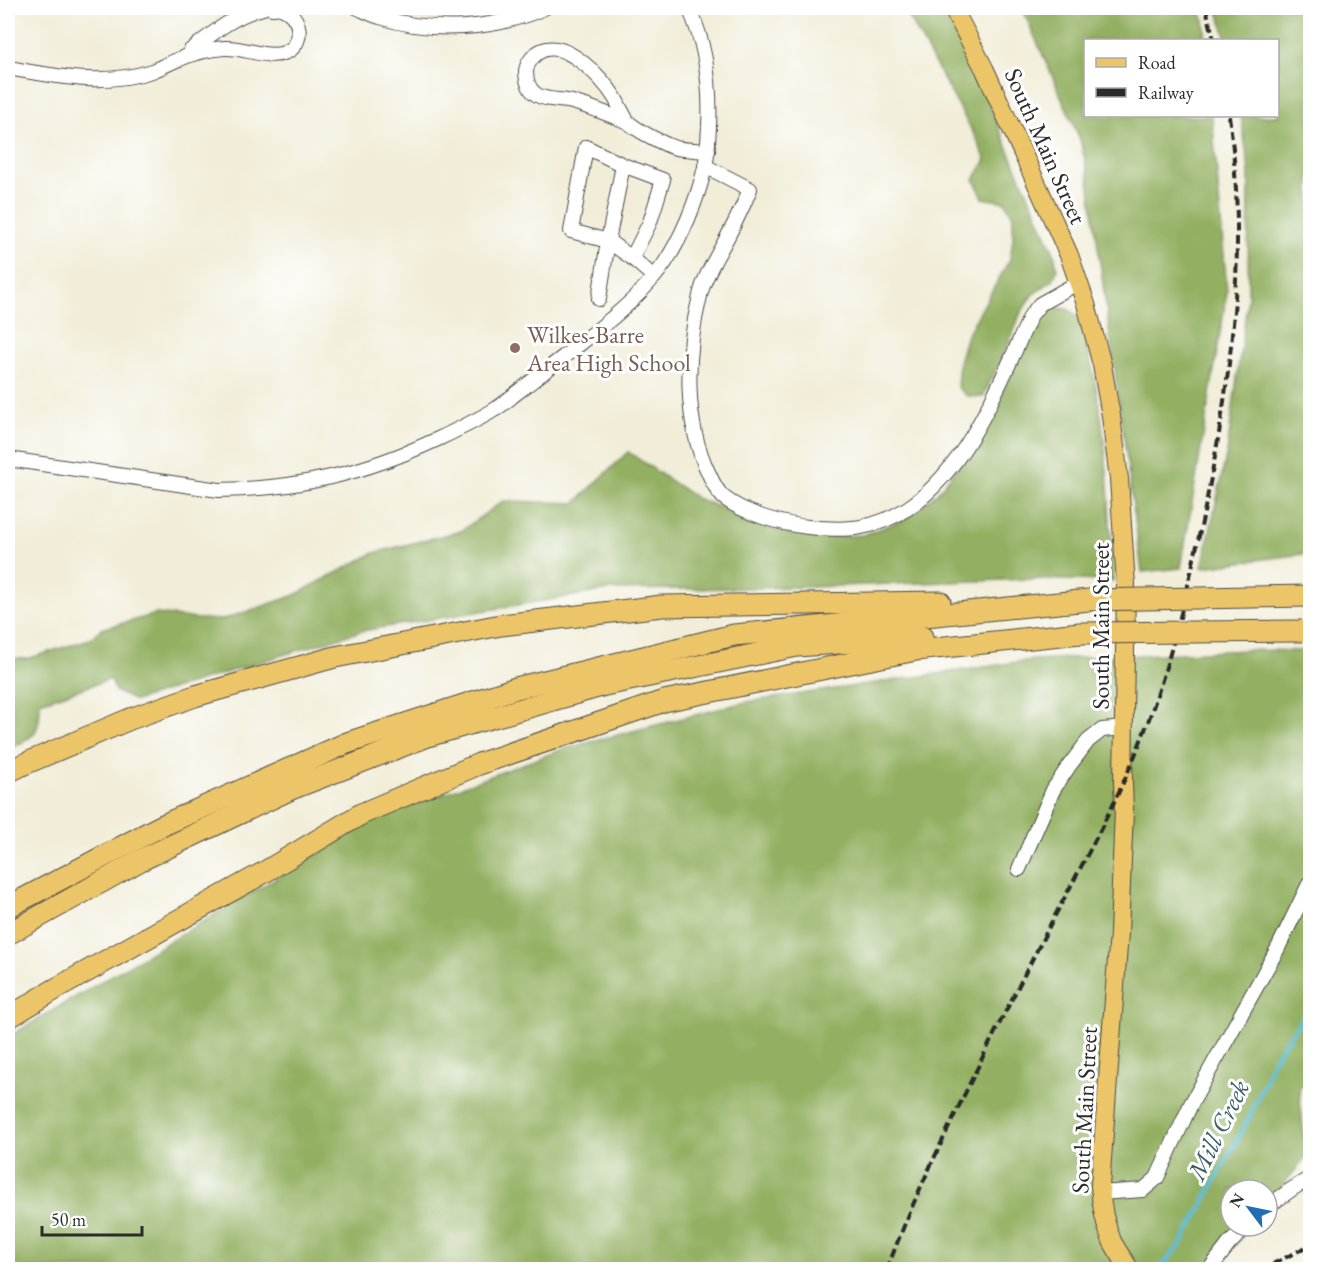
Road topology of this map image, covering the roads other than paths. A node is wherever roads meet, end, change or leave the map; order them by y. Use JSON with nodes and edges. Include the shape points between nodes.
{"nodes":[{"id":1,"x":263,"y":8,"type":"edge"},
{"id":2,"x":272,"y":8,"type":"edge"},
{"id":3,"x":358,"y":8,"type":"edge"},
{"id":4,"x":544,"y":8,"type":"edge"},
{"id":5,"x":689,"y":8,"type":"edge"},
{"id":6,"x":953,"y":8,"type":"edge"},
{"id":7,"x":178,"y":59,"type":"junction"},
{"id":8,"x":8,"y":68,"type":"edge"},
{"id":9,"x":628,"y":122,"type":"junction"},
{"id":10,"x":708,"y":151,"type":"junction"},
{"id":11,"x":623,"y":165,"type":"junction"},
{"id":12,"x":705,"y":166,"type":"junction"},
{"id":13,"x":608,"y":241,"type":"junction"},
{"id":14,"x":632,"y":258,"type":"junction"},
{"id":15,"x":654,"y":277,"type":"junction"},
{"id":16,"x":1079,"y":282,"type":"junction"},
{"id":17,"x":599,"y":299,"type":"dead end"},
{"id":18,"x":8,"y":459,"type":"edge"},
{"id":19,"x":1311,"y":596,"type":"edge"},
{"id":20,"x":1083,"y":600,"type":"junction"},
{"id":21,"x":1308,"y":631,"type":"edge"},
{"id":22,"x":1080,"y":633,"type":"junction"},
{"id":23,"x":1124,"y":728,"type":"junction"},
{"id":24,"x":8,"y":772,"type":"edge"},
{"id":25,"x":1019,"y":868,"type":"dead end"},
{"id":26,"x":1311,"y":882,"type":"edge"},
{"id":27,"x":8,"y":907,"type":"edge"},
{"id":28,"x":8,"y":934,"type":"edge"},
{"id":29,"x":8,"y":1018,"type":"edge"},
{"id":30,"x":1311,"y":1178,"type":"edge"},
{"id":31,"x":1100,"y":1193,"type":"junction"},
{"id":32,"x":1279,"y":1198,"type":"edge"},
{"id":33,"x":1235,"y":1238,"type":"edge"},
{"id":34,"x":1130,"y":1269,"type":"edge"},
{"id":35,"x":1209,"y":1269,"type":"edge"}],
"edges":[{"from":1,"to":7,"type":"street","via":[[227,23]]},
{"from":2,"to":7,"type":"street","via":[[292,15],[299,26],[294,46],[283,54],[228,48]]},
{"from":3,"to":4,"type":"street","via":[[417,25],[458,28],[491,24]]},
{"from":5,"to":10,"type":"street","via":[[708,76]]},
{"from":6,"to":16,"type":"main road","name":"South Main Street","via":[[985,70]]},
{"from":7,"to":8,"type":"street","via":[[152,71],[95,80]]},
{"from":9,"to":9,"type":"street","via":[[602,80],[586,64],[556,49],[544,50],[526,68],[532,91],[539,96],[569,101]]},
{"from":9,"to":10,"type":"street","via":[[676,148]]},
{"from":10,"to":12,"type":"street"},
{"from":11,"to":13,"type":"street"},
{"from":11,"to":13,"type":"street","via":[[586,147],[571,231]]},
{"from":11,"to":14,"type":"street","via":[[663,180],[650,222]]},
{"from":12,"to":15,"type":"street","via":[[683,230]]},
{"from":12,"to":16,"type":"street","via":[[750,189],[700,294],[690,363],[693,429],[705,466],[722,496],[764,517],[803,527],[860,529],[908,508],[942,478],[965,447],[986,412],[1031,315],[1040,304]]},
{"from":13,"to":14,"type":"street"},
{"from":13,"to":17,"type":"street"},
{"from":14,"to":15,"type":"street"},
{"from":15,"to":18,"type":"street","via":[[609,320],[495,410],[376,465],[280,487],[219,490]]},
{"from":16,"to":23,"type":"main road","name":"South Main Street","via":[[1102,365],[1119,479],[1127,601]]},
{"from":19,"to":20,"type":"highway","bridge":true},
{"from":20,"to":24,"type":"highway","via":[[662,606],[501,626],[335,657],[195,696],[130,719]]},
{"from":20,"to":27,"type":"highway","via":[[734,635],[516,688],[347,743],[161,826]]},
{"from":21,"to":22,"type":"highway","bridge":true},
{"from":22,"to":28,"type":"highway","via":[[938,636],[797,646],[605,686],[428,736],[291,789],[141,860]]},
{"from":22,"to":29,"type":"highway","via":[[916,650],[664,701],[479,764],[361,814]]},
{"from":23,"to":25,"type":"street","via":[[1102,730],[1069,766],[1053,790]]},
{"from":23,"to":31,"type":"main road","name":"South Main Street","via":[[1119,933]]},
{"from":26,"to":31,"type":"street","via":[[1191,1104],[1157,1178],[1143,1190]]},
{"from":30,"to":32,"type":"street"},
{"from":31,"to":34,"type":"main road","name":"South Main Street","via":[[1107,1227]]},
{"from":33,"to":35,"type":"street"}]}
